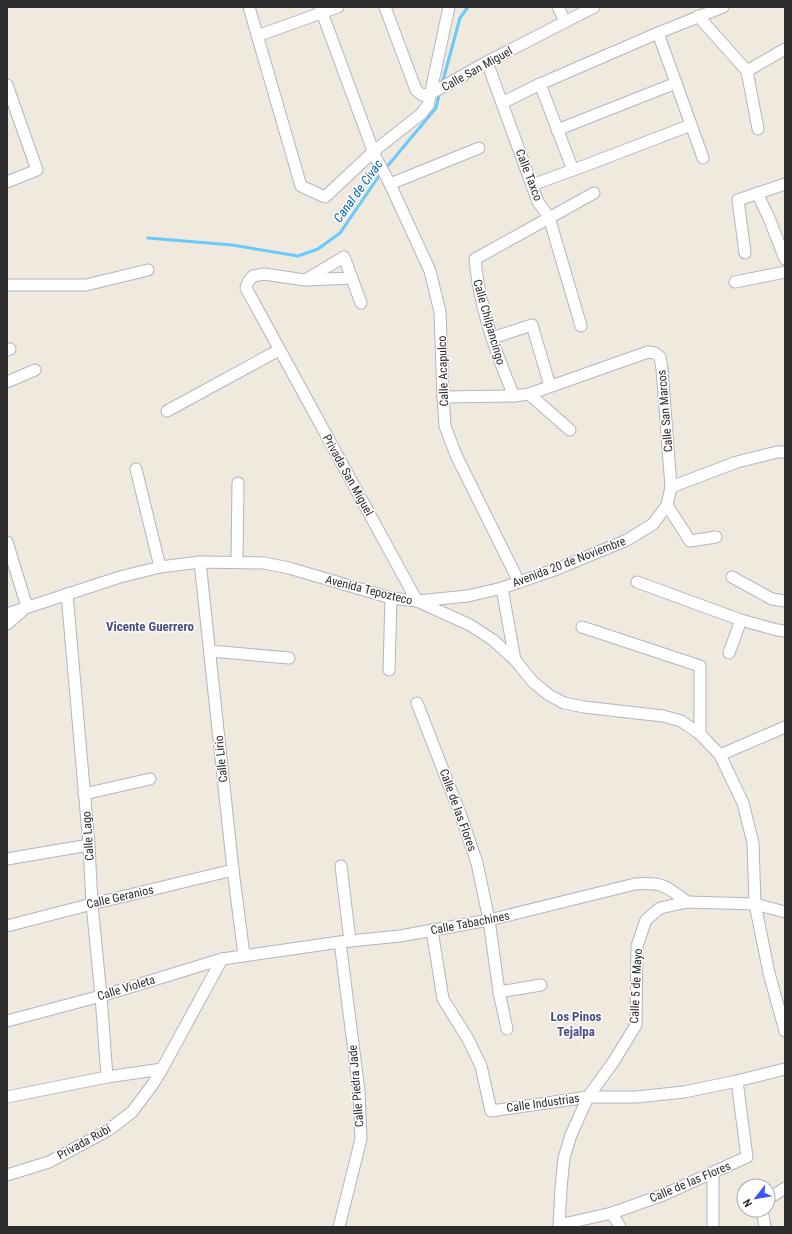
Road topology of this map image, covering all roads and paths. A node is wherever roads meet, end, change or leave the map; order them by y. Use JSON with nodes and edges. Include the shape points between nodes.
{"nodes":[{"id":1,"x":249,"y":7,"type":"edge"},
{"id":2,"x":338,"y":7,"type":"edge"},
{"id":3,"x":385,"y":7,"type":"edge"},
{"id":4,"x":449,"y":7,"type":"edge"},
{"id":5,"x":558,"y":7,"type":"edge"},
{"id":6,"x":594,"y":7,"type":"edge"},
{"id":7,"x":723,"y":7,"type":"edge"},
{"id":8,"x":321,"y":10,"type":"edge"},
{"id":9,"x":698,"y":16,"type":"junction"},
{"id":10,"x":565,"y":21,"type":"junction"},
{"id":11,"x":658,"y":33,"type":"junction"},
{"id":12,"x":257,"y":36,"type":"junction"},
{"id":13,"x":785,"y":49,"type":"edge"},
{"id":14,"x":487,"y":62,"type":"junction"},
{"id":15,"x":747,"y":71,"type":"junction"},
{"id":16,"x":676,"y":83,"type":"junction"},
{"id":17,"x":540,"y":84,"type":"junction"},
{"id":18,"x":7,"y":85,"type":"edge"},
{"id":19,"x":434,"y":92,"type":"junction"},
{"id":20,"x":502,"y":103,"type":"junction"},
{"id":21,"x":691,"y":125,"type":"junction"},
{"id":22,"x":758,"y":129,"type":"dead end"},
{"id":23,"x":557,"y":130,"type":"junction"},
{"id":24,"x":479,"y":148,"type":"dead end"},
{"id":25,"x":374,"y":153,"type":"junction"},
{"id":26,"x":703,"y":158,"type":"dead end"},
{"id":27,"x":572,"y":170,"type":"junction"},
{"id":28,"x":388,"y":180,"type":"junction"},
{"id":29,"x":7,"y":182,"type":"edge"},
{"id":30,"x":785,"y":184,"type":"edge"},
{"id":31,"x":532,"y":185,"type":"junction"},
{"id":32,"x":594,"y":193,"type":"dead end"},
{"id":33,"x":757,"y":193,"type":"junction"},
{"id":34,"x":549,"y":217,"type":"junction"},
{"id":35,"x":745,"y":253,"type":"dead end"},
{"id":36,"x":785,"y":259,"type":"edge"},
{"id":37,"x":148,"y":270,"type":"dead end"},
{"id":38,"x":785,"y":272,"type":"edge"},
{"id":39,"x":352,"y":278,"type":"junction"},
{"id":40,"x":305,"y":280,"type":"junction"},
{"id":41,"x":734,"y":282,"type":"dead end"},
{"id":42,"x":7,"y":285,"type":"edge"},
{"id":43,"x":361,"y":303,"type":"dead end"},
{"id":44,"x":581,"y":326,"type":"dead end"},
{"id":45,"x":492,"y":338,"type":"junction"},
{"id":46,"x":279,"y":350,"type":"junction"},
{"id":47,"x":35,"y":370,"type":"dead end"},
{"id":48,"x":7,"y":382,"type":"edge"},
{"id":49,"x":550,"y":386,"type":"junction"},
{"id":50,"x":529,"y":394,"type":"junction"},
{"id":51,"x":443,"y":396,"type":"junction"},
{"id":52,"x":514,"y":396,"type":"junction"},
{"id":53,"x":168,"y":410,"type":"dead end"},
{"id":54,"x":570,"y":430,"type":"dead end"},
{"id":55,"x":785,"y":452,"type":"edge"},
{"id":56,"x":136,"y":468,"type":"dead end"},
{"id":57,"x":238,"y":483,"type":"dead end"},
{"id":58,"x":671,"y":487,"type":"junction"},
{"id":59,"x":667,"y":505,"type":"junction"},
{"id":60,"x":716,"y":537,"type":"dead end"},
{"id":61,"x":7,"y":542,"type":"edge"},
{"id":62,"x":200,"y":562,"type":"junction"},
{"id":63,"x":237,"y":562,"type":"junction"},
{"id":64,"x":160,"y":568,"type":"junction"},
{"id":65,"x":732,"y":577,"type":"dead end"},
{"id":66,"x":519,"y":582,"type":"junction"},
{"id":67,"x":637,"y":582,"type":"dead end"},
{"id":68,"x":502,"y":588,"type":"junction"},
{"id":69,"x":67,"y":594,"type":"junction"},
{"id":70,"x":391,"y":598,"type":"junction"},
{"id":71,"x":417,"y":601,"type":"junction"},
{"id":72,"x":785,"y":601,"type":"edge"},
{"id":73,"x":27,"y":607,"type":"junction"},
{"id":74,"x":7,"y":614,"type":"edge"},
{"id":75,"x":741,"y":620,"type":"junction"},
{"id":76,"x":7,"y":624,"type":"edge"},
{"id":77,"x":582,"y":627,"type":"dead end"},
{"id":78,"x":785,"y":631,"type":"edge"},
{"id":79,"x":210,"y":651,"type":"junction"},
{"id":80,"x":729,"y":653,"type":"dead end"},
{"id":81,"x":289,"y":658,"type":"dead end"},
{"id":82,"x":515,"y":660,"type":"junction"},
{"id":83,"x":389,"y":670,"type":"dead end"},
{"id":84,"x":417,"y":703,"type":"dead end"},
{"id":85,"x":785,"y":727,"type":"edge"},
{"id":86,"x":700,"y":734,"type":"junction"},
{"id":87,"x":720,"y":755,"type":"junction"},
{"id":88,"x":150,"y":779,"type":"dead end"},
{"id":89,"x":84,"y":794,"type":"junction"},
{"id":90,"x":89,"y":845,"type":"junction"},
{"id":91,"x":7,"y":859,"type":"edge"},
{"id":92,"x":341,"y":866,"type":"dead end"},
{"id":93,"x":233,"y":870,"type":"junction"},
{"id":94,"x":687,"y":902,"type":"junction"},
{"id":95,"x":92,"y":904,"type":"junction"},
{"id":96,"x":755,"y":904,"type":"junction"},
{"id":97,"x":785,"y":912,"type":"edge"},
{"id":98,"x":489,"y":920,"type":"junction"},
{"id":99,"x":7,"y":926,"type":"edge"},
{"id":100,"x":432,"y":930,"type":"junction"},
{"id":101,"x":345,"y":942,"type":"junction"},
{"id":102,"x":244,"y":955,"type":"junction"},
{"id":103,"x":222,"y":959,"type":"junction"},
{"id":104,"x":541,"y":984,"type":"dead end"},
{"id":105,"x":499,"y":992,"type":"junction"},
{"id":106,"x":101,"y":996,"type":"junction"},
{"id":107,"x":7,"y":1021,"type":"edge"},
{"id":108,"x":508,"y":1029,"type":"dead end"},
{"id":109,"x":785,"y":1031,"type":"edge"},
{"id":110,"x":162,"y":1069,"type":"junction"},
{"id":111,"x":785,"y":1069,"type":"edge"},
{"id":112,"x":107,"y":1077,"type":"junction"},
{"id":113,"x":737,"y":1081,"type":"junction"},
{"id":114,"x":7,"y":1097,"type":"edge"},
{"id":115,"x":588,"y":1097,"type":"junction"},
{"id":116,"x":713,"y":1174,"type":"junction"},
{"id":117,"x":7,"y":1175,"type":"edge"},
{"id":118,"x":785,"y":1188,"type":"edge"},
{"id":119,"x":776,"y":1194,"type":"edge"},
{"id":120,"x":612,"y":1214,"type":"junction"},
{"id":121,"x":559,"y":1226,"type":"edge"},
{"id":122,"x":339,"y":1227,"type":"edge"},
{"id":123,"x":620,"y":1227,"type":"edge"},
{"id":124,"x":713,"y":1227,"type":"edge"}],
"edges":[{"from":1,"to":12,"type":"street"},
{"from":2,"to":8,"type":"street"},
{"from":3,"to":19,"type":"street","via":[[416,90],[422,95]]},
{"from":4,"to":19,"type":"street"},
{"from":5,"to":10,"type":"street"},
{"from":6,"to":10,"type":"street","name":"Calle San Miguel"},
{"from":7,"to":9,"type":"street"},
{"from":8,"to":12,"type":"street"},
{"from":8,"to":25,"type":"street","name":"Calle Acapulco"},
{"from":9,"to":11,"type":"street"},
{"from":9,"to":15,"type":"street"},
{"from":10,"to":14,"type":"street","name":"Calle San Miguel"},
{"from":11,"to":16,"type":"street"},
{"from":11,"to":17,"type":"street"},
{"from":12,"to":25,"type":"street","name":"Calle San Miguel","via":[[301,186],[325,197]]},
{"from":13,"to":15,"type":"street"},
{"from":14,"to":19,"type":"street","name":"Calle San Miguel"},
{"from":14,"to":20,"type":"street","name":"Calle Taxco"},
{"from":15,"to":22,"type":"street"},
{"from":16,"to":21,"type":"street"},
{"from":16,"to":23,"type":"street"},
{"from":17,"to":20,"type":"street"},
{"from":17,"to":23,"type":"street"},
{"from":18,"to":29,"type":"street","via":[[37,170]]},
{"from":19,"to":25,"type":"street","name":"Calle San Miguel","via":[[422,114]]},
{"from":20,"to":31,"type":"street","name":"Calle Taxco"},
{"from":21,"to":26,"type":"street"},
{"from":21,"to":27,"type":"street"},
{"from":23,"to":27,"type":"street"},
{"from":24,"to":28,"type":"street"},
{"from":25,"to":28,"type":"street","name":"Calle Acapulco"},
{"from":27,"to":31,"type":"street"},
{"from":28,"to":51,"type":"street","name":"Calle Acapulco","via":[[430,271],[440,312]]},
{"from":30,"to":33,"type":"street"},
{"from":31,"to":34,"type":"street","name":"Calle Taxco","via":[[538,202]]},
{"from":32,"to":34,"type":"street"},
{"from":33,"to":35,"type":"street","via":[[738,200]]},
{"from":33,"to":36,"type":"street","via":[[770,218]]},
{"from":34,"to":44,"type":"street","name":"Calle Taxco"},
{"from":34,"to":45,"type":"street","name":"Calle Chilpancingo","via":[[475,259],[476,280]]},
{"from":37,"to":42,"type":"street","via":[[86,285]]},
{"from":38,"to":41,"type":"street"},
{"from":39,"to":40,"type":"street"},
{"from":39,"to":40,"type":"street","via":[[344,257]]},
{"from":39,"to":43,"type":"street"},
{"from":40,"to":46,"type":"street","name":"Privada San Miguel","via":[[264,274],[253,276],[248,282],[246,288]]},
{"from":45,"to":49,"type":"street","via":[[532,325]]},
{"from":45,"to":52,"type":"street","name":"Calle Chilpancingo"},
{"from":46,"to":53,"type":"street"},
{"from":46,"to":71,"type":"street","name":"Privada San Miguel"},
{"from":47,"to":48,"type":"street"},
{"from":49,"to":50,"type":"street","name":"Calle San Marcos"},
{"from":49,"to":58,"type":"street","name":"Calle San Marcos","via":[[648,352],[660,357]]},
{"from":50,"to":52,"type":"street","name":"Calle San Marcos"},
{"from":50,"to":54,"type":"street"},
{"from":51,"to":52,"type":"street","name":"Calle San Marcos"},
{"from":51,"to":66,"type":"street","name":"Calle Acapulco","via":[[445,426],[456,455]]},
{"from":55,"to":58,"type":"street","via":[[737,462]]},
{"from":56,"to":64,"type":"street"},
{"from":57,"to":63,"type":"street"},
{"from":58,"to":59,"type":"street","name":"Avenida 20 de Noviembre"},
{"from":59,"to":60,"type":"street","via":[[690,541]]},
{"from":59,"to":66,"type":"street","name":"Avenida 20 de Noviembre","via":[[653,524],[627,540]]},
{"from":61,"to":73,"type":"street"},
{"from":62,"to":63,"type":"street","name":"Avenida Tepozteco"},
{"from":62,"to":64,"type":"street","name":"Avenida Tepozteco"},
{"from":62,"to":79,"type":"street","name":"Calle Lirio"},
{"from":63,"to":70,"type":"street","name":"Avenida Tepozteco","via":[[264,563],[288,568]]},
{"from":64,"to":69,"type":"street","name":"Avenida Tepozteco"},
{"from":65,"to":72,"type":"street","via":[[772,599]]},
{"from":66,"to":68,"type":"street","name":"Avenida 20 de Noviembre"},
{"from":67,"to":75,"type":"street"},
{"from":68,"to":71,"type":"street","name":"Avenida 20 de Noviembre","via":[[468,596]]},
{"from":68,"to":82,"type":"street"},
{"from":69,"to":73,"type":"street","name":"Avenida Tepozteco"},
{"from":69,"to":89,"type":"street","name":"Calle Lago"},
{"from":70,"to":71,"type":"street","name":"Avenida Tepozteco"},
{"from":70,"to":83,"type":"street"},
{"from":71,"to":82,"type":"street","name":"Avenida Tepozteco","via":[[470,625],[493,640]]},
{"from":73,"to":74,"type":"street","name":"Avenida Tepozteco"},
{"from":73,"to":76,"type":"street"},
{"from":75,"to":78,"type":"street"},
{"from":75,"to":80,"type":"street"},
{"from":77,"to":86,"type":"street","via":[[700,666]]},
{"from":79,"to":81,"type":"street"},
{"from":79,"to":93,"type":"street","name":"Calle Lirio"},
{"from":82,"to":86,"type":"street","name":"Avenida Tepozteco","via":[[533,682],[564,703],[681,720]]},
{"from":84,"to":98,"type":"street","name":"Calle de las Flores","via":[[475,856]]},
{"from":85,"to":87,"type":"street"},
{"from":86,"to":87,"type":"street","name":"Avenida Tepozteco"},
{"from":87,"to":96,"type":"street","name":"Avenida Tepozteco","via":[[743,803],[753,843]]},
{"from":88,"to":89,"type":"street"},
{"from":89,"to":90,"type":"street","name":"Calle Lago"},
{"from":90,"to":91,"type":"street"},
{"from":90,"to":95,"type":"street","name":"Calle Lago"},
{"from":92,"to":101,"type":"street","name":"Calle Piedra Jade"},
{"from":93,"to":95,"type":"street","name":"Calle Geranios"},
{"from":93,"to":102,"type":"street","name":"Calle Lirio"},
{"from":94,"to":96,"type":"street","name":"Calle 5 de Mayo"},
{"from":94,"to":98,"type":"street","name":"Calle Tabachines","via":[[668,888],[654,883],[635,884]]},
{"from":94,"to":115,"type":"street","name":"Calle 5 de Mayo","via":[[660,908],[646,920],[637,946],[636,1025]]},
{"from":95,"to":99,"type":"street","name":"Calle Geranios"},
{"from":95,"to":106,"type":"street","name":"Calle Lago"},
{"from":96,"to":97,"type":"street","name":"Calle 5 de Mayo"},
{"from":96,"to":109,"type":"street","name":"Avenida Tepozteco","via":[[769,973]]},
{"from":98,"to":100,"type":"street","name":"Calle Tabachines"},
{"from":98,"to":105,"type":"street","name":"Calle de las Flores"},
{"from":100,"to":101,"type":"street","name":"Calle Tabachines"},
{"from":100,"to":115,"type":"street","name":"Calle Industrias","via":[[443,999],[468,1039],[481,1066],[491,1111]]},
{"from":101,"to":102,"type":"street","name":"Calle Tabachines"},
{"from":101,"to":122,"type":"street","name":"Calle Piedra Jade","via":[[361,1139]]},
{"from":102,"to":103,"type":"street","name":"Calle Violeta"},
{"from":103,"to":106,"type":"street","name":"Calle Violeta"},
{"from":103,"to":110,"type":"street"},
{"from":104,"to":105,"type":"street"},
{"from":105,"to":108,"type":"street","name":"Calle de las Flores"},
{"from":106,"to":107,"type":"street","name":"Calle Violeta"},
{"from":106,"to":112,"type":"street","name":"Calle Lago"},
{"from":110,"to":112,"type":"street"},
{"from":110,"to":117,"type":"street","name":"Privada Rubí","via":[[132,1112],[107,1132],[49,1162]]},
{"from":111,"to":113,"type":"street","name":"Calle Industrias"},
{"from":112,"to":114,"type":"street"},
{"from":113,"to":115,"type":"street","name":"Calle Industrias","via":[[684,1092],[636,1097]]},
{"from":113,"to":116,"type":"street","name":"Calle de las Flores","via":[[747,1157]]},
{"from":115,"to":121,"type":"street","name":"Calle 5 de Mayo","via":[[564,1158]]},
{"from":116,"to":120,"type":"street","name":"Calle de las Flores"},
{"from":116,"to":124,"type":"street"},
{"from":118,"to":119,"type":"street"},
{"from":120,"to":121,"type":"street","name":"Calle de las Flores"},
{"from":120,"to":123,"type":"street"}]}
